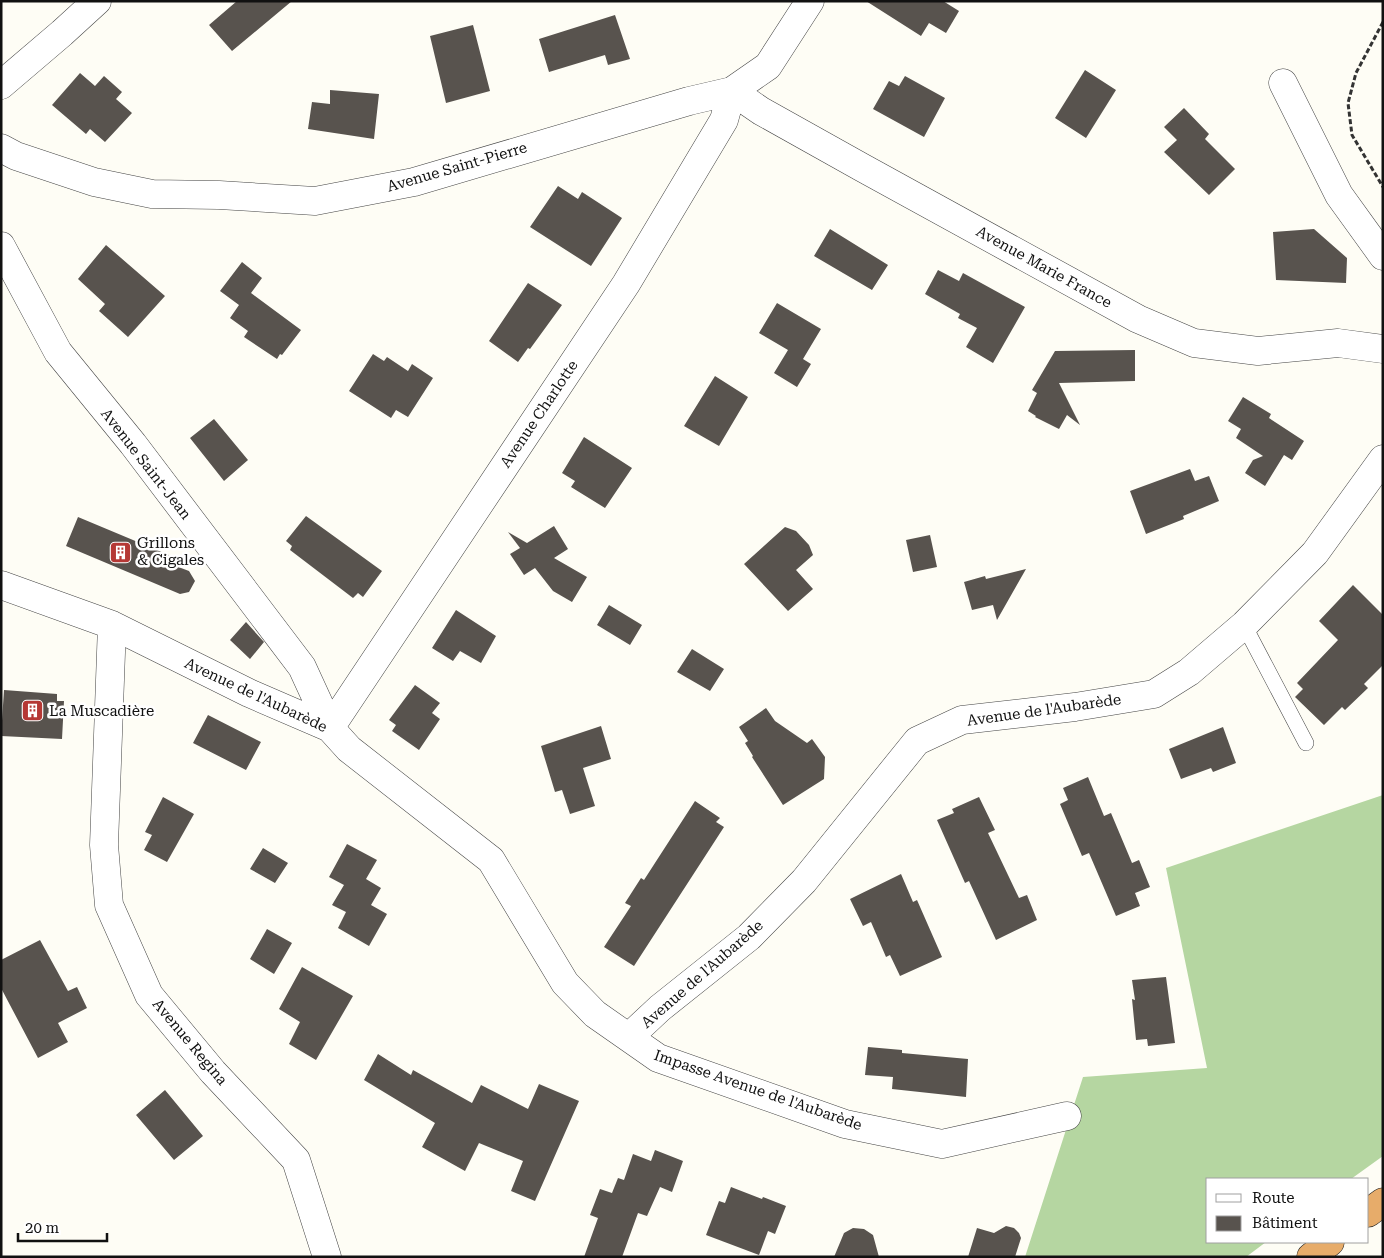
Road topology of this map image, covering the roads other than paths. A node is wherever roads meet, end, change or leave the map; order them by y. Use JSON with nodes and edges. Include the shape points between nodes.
{"nodes":[{"id":1,"x":97,"y":1,"type":"edge"},
{"id":2,"x":810,"y":1,"type":"edge"},
{"id":3,"x":1283,"y":83,"type":"dead end"},
{"id":4,"x":1,"y":85,"type":"edge"},
{"id":5,"x":732,"y":91,"type":"junction"},
{"id":6,"x":1,"y":148,"type":"edge"},
{"id":7,"x":1,"y":246,"type":"edge"},
{"id":8,"x":1383,"y":256,"type":"edge"},
{"id":9,"x":1383,"y":348,"type":"edge"},
{"id":10,"x":1383,"y":458,"type":"edge"},
{"id":11,"x":1,"y":585,"type":"edge"},
{"id":12,"x":1244,"y":624,"type":"junction"},
{"id":13,"x":112,"y":625,"type":"junction"},
{"id":14,"x":330,"y":728,"type":"junction"},
{"id":15,"x":1306,"y":743,"type":"dead end"},
{"id":16,"x":629,"y":1038,"type":"junction"},
{"id":17,"x":1067,"y":1116,"type":"dead end"},
{"id":18,"x":1383,"y":1202,"type":"edge"},
{"id":19,"x":1369,"y":1212,"type":"edge"},
{"id":20,"x":1329,"y":1243,"type":"edge"},
{"id":21,"x":327,"y":1257,"type":"edge"},
{"id":22,"x":1310,"y":1257,"type":"edge"}],
"edges":[{"from":1,"to":4,"type":"street"},
{"from":2,"to":5,"type":"street","name":"Avenue Saint-Pierre","via":[[768,66]]},
{"from":3,"to":8,"type":"street","via":[[1339,195]]},
{"from":5,"to":6,"type":"street","name":"Avenue Saint-Pierre","via":[[414,182],[315,200],[152,194],[94,182]]},
{"from":5,"to":9,"type":"street","name":"Avenue Marie France","via":[[862,168],[1129,314],[1194,343],[1258,351],[1338,343]]},
{"from":5,"to":14,"type":"street","name":"Avenue Charlotte","via":[[724,120],[626,284]]},
{"from":7,"to":14,"type":"street","name":"Avenue Saint-Jean","via":[[58,352],[133,444],[302,667]]},
{"from":10,"to":12,"type":"street","name":"Avenue de l'Aubarède","via":[[1315,553]]},
{"from":11,"to":13,"type":"street","name":"Avenue de l'Aubarède"},
{"from":12,"to":15,"type":"lane"},
{"from":12,"to":16,"type":"street","name":"Avenue de l'Aubarède","via":[[1189,672],[1154,694],[1075,708],[962,720],[917,741],[804,881],[756,930],[660,1008]]},
{"from":13,"to":14,"type":"street","name":"Avenue de l'Aubarède","via":[[249,693]]},
{"from":13,"to":21,"type":"street","name":"Avenue Regina","via":[[104,846],[109,905],[149,995],[213,1072],[296,1160]]},
{"from":14,"to":16,"type":"street","name":"Avenue de l'Aubarède","via":[[349,749],[491,860],[565,983],[595,1014]]},
{"from":16,"to":17,"type":"street","name":"Impasse Avenue de l'Aubarède","via":[[658,1058],[845,1124],[942,1144]]},
{"from":18,"to":19,"type":"highway"},
{"from":20,"to":22,"type":"highway"}]}
